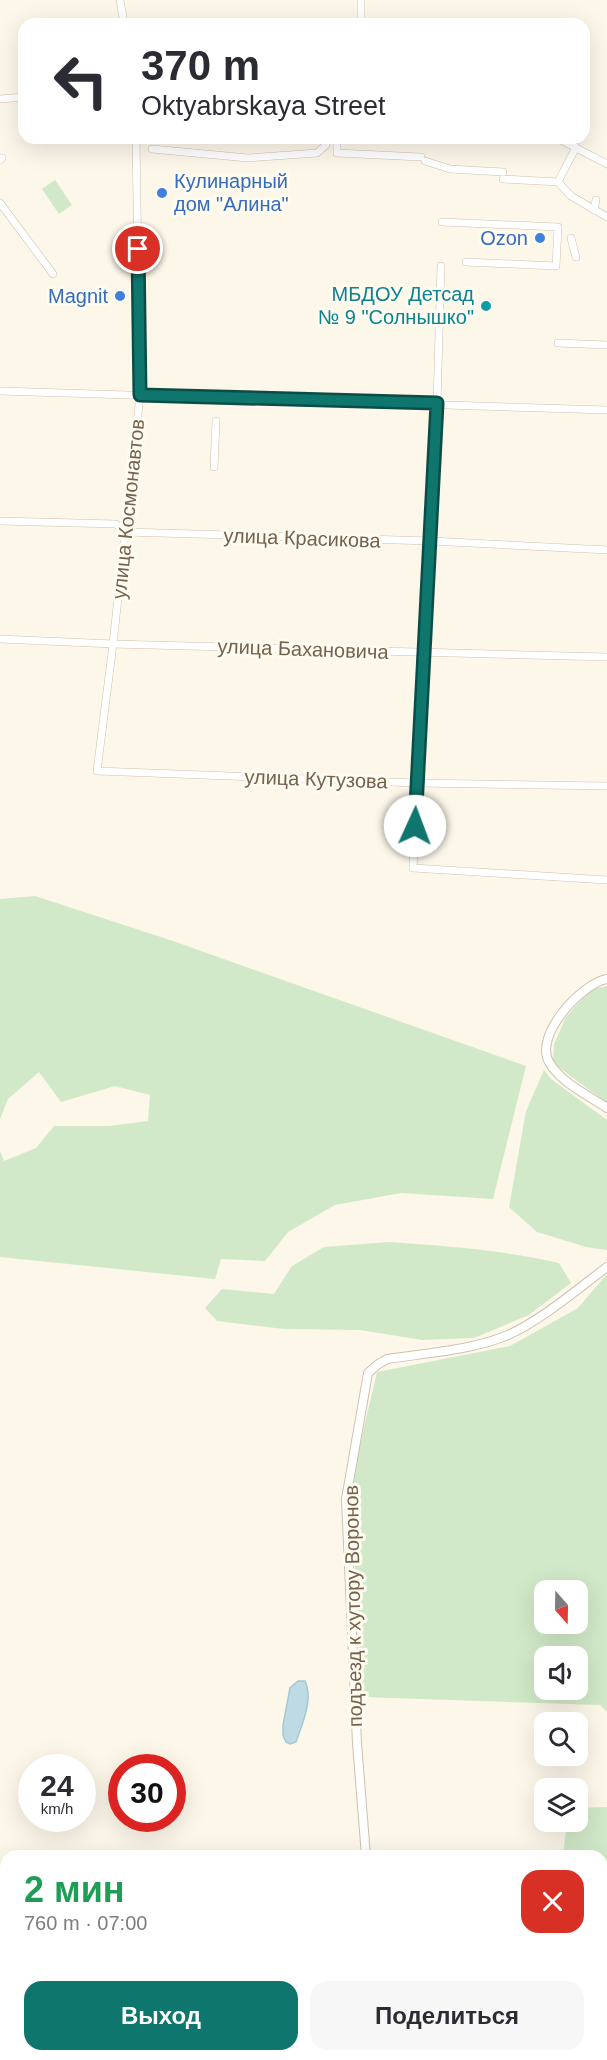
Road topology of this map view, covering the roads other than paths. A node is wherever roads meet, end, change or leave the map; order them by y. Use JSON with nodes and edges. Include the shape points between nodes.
{"nodes":[{"id":1,"x":120,"y":0,"type":"edge"},
{"id":2,"x":361,"y":0,"type":"edge"},
{"id":3,"x":123,"y":18,"type":"edge"},
{"id":4,"x":361,"y":18,"type":"edge"},
{"id":5,"x":18,"y":98,"type":"edge"},
{"id":6,"x":0,"y":99,"type":"edge"},
{"id":7,"x":136,"y":144,"type":"edge"},
{"id":8,"x":326,"y":144,"type":"edge"},
{"id":9,"x":337,"y":144,"type":"edge"},
{"id":10,"x":570,"y":144,"type":"edge"},
{"id":11,"x":576,"y":147,"type":"junction"},
{"id":12,"x":152,"y":148,"type":"dead end"},
{"id":13,"x":607,"y":164,"type":"edge"},
{"id":14,"x":558,"y":182,"type":"junction"},
{"id":15,"x":596,"y":200,"type":"dead end"},
{"id":16,"x":0,"y":203,"type":"edge"},
{"id":17,"x":594,"y":210,"type":"junction"},
{"id":18,"x":607,"y":217,"type":"edge"},
{"id":19,"x":442,"y":222,"type":"dead end"},
{"id":20,"x":571,"y":238,"type":"dead end"},
{"id":21,"x":576,"y":257,"type":"dead end"},
{"id":22,"x":466,"y":262,"type":"dead end"},
{"id":23,"x":441,"y":266,"type":"dead end"},
{"id":24,"x":53,"y":274,"type":"dead end"},
{"id":25,"x":561,"y":345,"type":"dead end"},
{"id":26,"x":601,"y":346,"type":"edge"},
{"id":27,"x":0,"y":392,"type":"edge"},
{"id":28,"x":140,"y":395,"type":"junction"},
{"id":29,"x":437,"y":403,"type":"junction"},
{"id":30,"x":607,"y":410,"type":"edge"},
{"id":31,"x":216,"y":421,"type":"dead end"},
{"id":32,"x":214,"y":467,"type":"dead end"},
{"id":33,"x":0,"y":521,"type":"edge"},
{"id":34,"x":125,"y":532,"type":"junction"},
{"id":35,"x":431,"y":542,"type":"junction"},
{"id":36,"x":607,"y":550,"type":"edge"},
{"id":37,"x":0,"y":639,"type":"edge"},
{"id":38,"x":114,"y":644,"type":"junction"},
{"id":39,"x":423,"y":653,"type":"junction"},
{"id":40,"x":607,"y":657,"type":"edge"},
{"id":41,"x":97,"y":771,"type":"joint"},
{"id":42,"x":417,"y":783,"type":"junction"},
{"id":43,"x":607,"y":786,"type":"edge"},
{"id":44,"x":607,"y":880,"type":"edge"},
{"id":45,"x":607,"y":979,"type":"edge"},
{"id":46,"x":607,"y":1108,"type":"edge"},
{"id":47,"x":607,"y":1267,"type":"edge"},
{"id":48,"x":366,"y":1850,"type":"edge"}],
"edges":[{"from":1,"to":3,"type":"street"},
{"from":2,"to":4,"type":"street"},
{"from":5,"to":6,"type":"street"},
{"from":7,"to":28,"type":"street","name":"улица Космонавтов"},
{"from":8,"to":12,"type":"street","via":[[318,153],[248,158]]},
{"from":9,"to":14,"type":"street","via":[[337,153],[423,159],[450,169]]},
{"from":10,"to":11,"type":"street"},
{"from":11,"to":13,"type":"street"},
{"from":11,"to":14,"type":"street"},
{"from":14,"to":17,"type":"street"},
{"from":15,"to":17,"type":"street"},
{"from":16,"to":24,"type":"street"},
{"from":17,"to":18,"type":"street"},
{"from":19,"to":22,"type":"street","via":[[558,227],[556,266]]},
{"from":20,"to":21,"type":"street"},
{"from":23,"to":29,"type":"street"},
{"from":25,"to":26,"type":"street"},
{"from":27,"to":28,"type":"street"},
{"from":28,"to":29,"type":"street"},
{"from":28,"to":34,"type":"street","name":"улица Космонавтов"},
{"from":29,"to":30,"type":"street"},
{"from":29,"to":35,"type":"street"},
{"from":31,"to":32,"type":"street"},
{"from":33,"to":34,"type":"street","name":"улица Красикова","via":[[116,524]]},
{"from":34,"to":35,"type":"street","name":"улица Красикова"},
{"from":34,"to":38,"type":"street","name":"улица Космонавтов"},
{"from":35,"to":36,"type":"street","name":"улица Красикова"},
{"from":35,"to":39,"type":"street"},
{"from":37,"to":38,"type":"street","name":"улица Бахановича"},
{"from":38,"to":39,"type":"street","name":"улица Бахановича"},
{"from":38,"to":41,"type":"street","name":"улица Космонавтов"},
{"from":39,"to":40,"type":"street","name":"улица Бахановича"},
{"from":39,"to":42,"type":"street"},
{"from":41,"to":42,"type":"street","name":"улица Кутузова"},
{"from":42,"to":43,"type":"street","name":"улица Кутузова"},
{"from":42,"to":44,"type":"street","via":[[413,868]]},
{"from":45,"to":46,"type":"street","via":[[573,998],[548,1035],[547,1059],[558,1074]]},
{"from":47,"to":48,"type":"street","name":"подъезд к хутору Воронов","via":[[510,1334],[487,1342],[387,1359],[368,1373],[346,1499]]}]}
